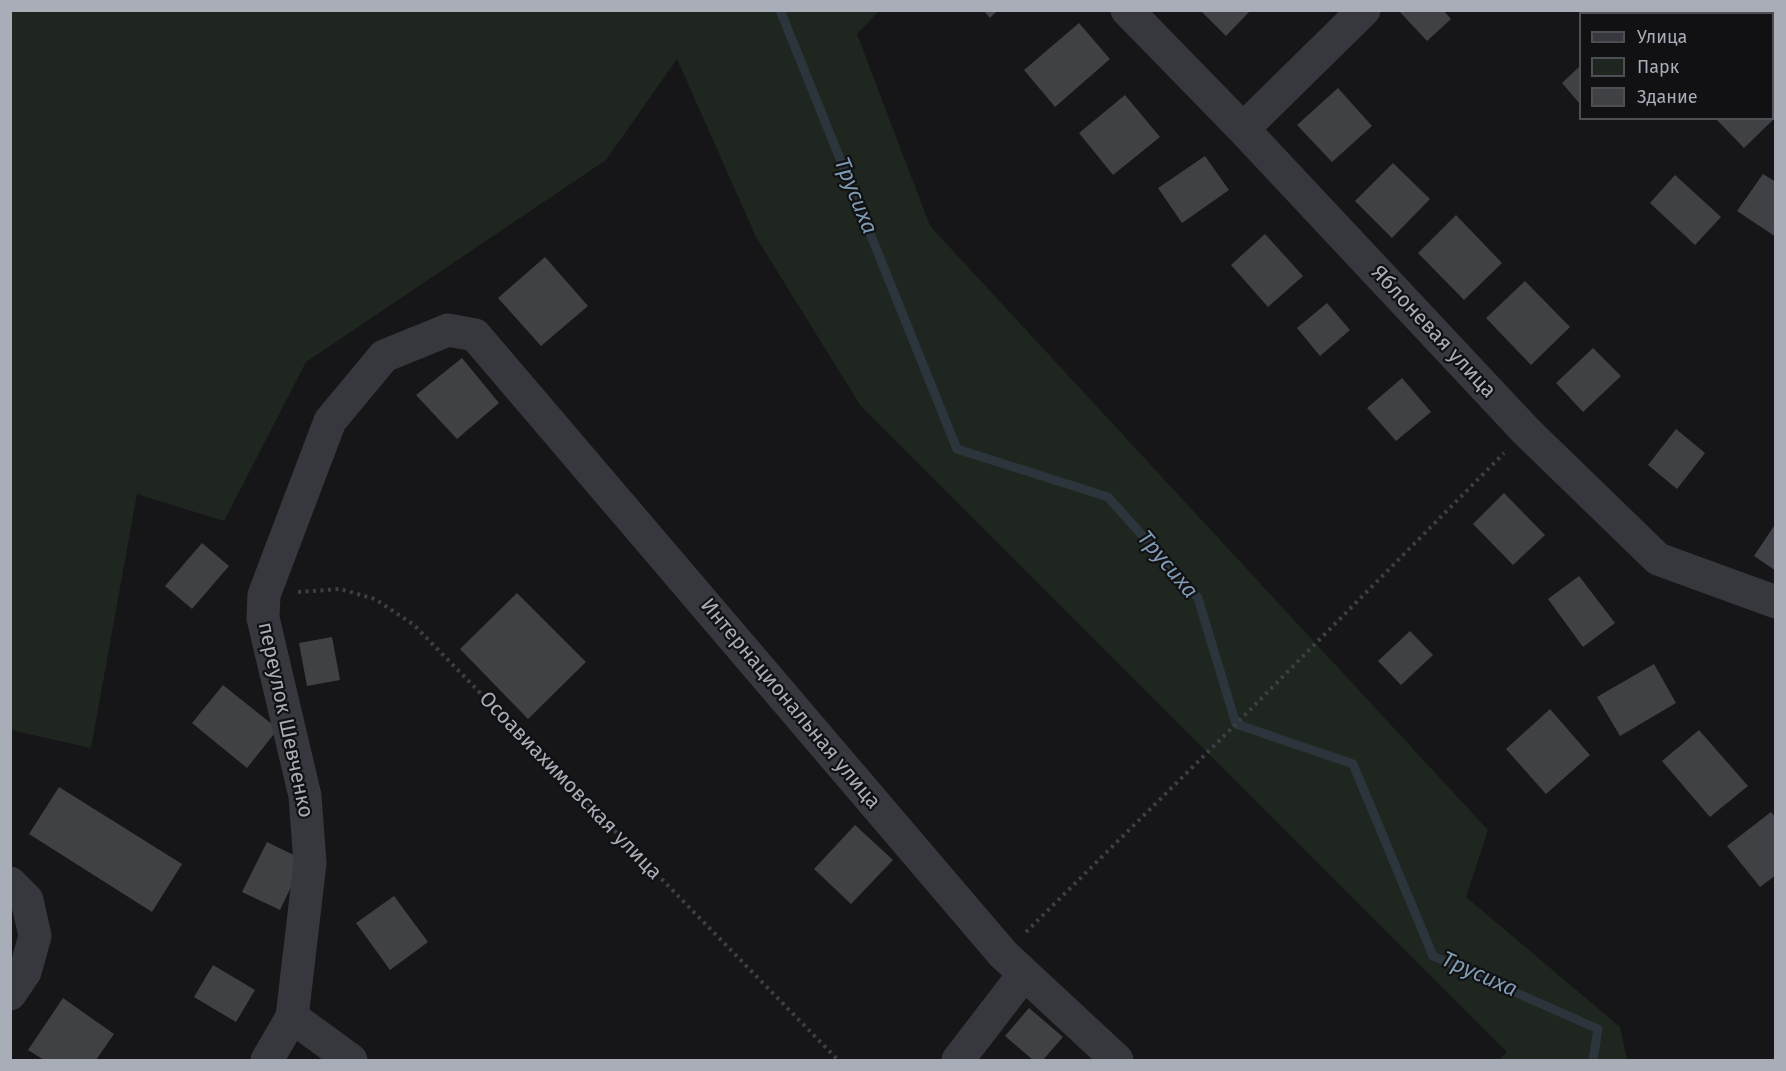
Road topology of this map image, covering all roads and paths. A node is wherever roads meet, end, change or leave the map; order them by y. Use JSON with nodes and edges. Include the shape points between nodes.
{"nodes":[{"id":1,"x":1127,"y":10,"type":"edge"},
{"id":2,"x":1364,"y":10,"type":"edge"},
{"id":3,"x":1243,"y":129,"type":"junction"},
{"id":4,"x":476,"y":335,"type":"joint"},
{"id":5,"x":1526,"y":431,"type":"junction"},
{"id":6,"x":264,"y":595,"type":"junction"},
{"id":7,"x":1776,"y":602,"type":"edge"},
{"id":8,"x":10,"y":883,"type":"edge"},
{"id":9,"x":1013,"y":964,"type":"junction"},
{"id":10,"x":10,"y":994,"type":"edge"},
{"id":11,"x":292,"y":1017,"type":"junction"},
{"id":12,"x":267,"y":1060,"type":"edge"},
{"id":13,"x":351,"y":1060,"type":"edge"},
{"id":14,"x":838,"y":1060,"type":"edge"},
{"id":15,"x":958,"y":1060,"type":"edge"},
{"id":16,"x":1117,"y":1060,"type":"edge"}],
"edges":[{"from":1,"to":3,"type":"street","name":"Яблоневая улица"},
{"from":2,"to":3,"type":"street"},
{"from":3,"to":5,"type":"street","name":"Яблоневая улица"},
{"from":4,"to":6,"type":"street","name":"переулок Шевченко","via":[[448,330],[384,356],[330,421]]},
{"from":4,"to":9,"type":"street","name":"Интернациональная улица"},
{"from":5,"to":7,"type":"street","name":"Яблоневая улица","via":[[1658,558]]},
{"from":5,"to":9,"type":"path","via":[[1252,707]]},
{"from":6,"to":11,"type":"street","name":"переулок Шевченко","via":[[263,618],[305,796],[310,863]]},
{"from":6,"to":14,"type":"path","name":"Осоавиахимовская улица","via":[[340,589],[375,598],[414,625]]},
{"from":8,"to":10,"type":"street","via":[[27,900],[35,936],[25,972]]},
{"from":9,"to":15,"type":"street"},
{"from":9,"to":16,"type":"street","name":"Интернациональная улица"},
{"from":11,"to":12,"type":"street","name":"переулок Шевченко"},
{"from":11,"to":13,"type":"street"}]}
